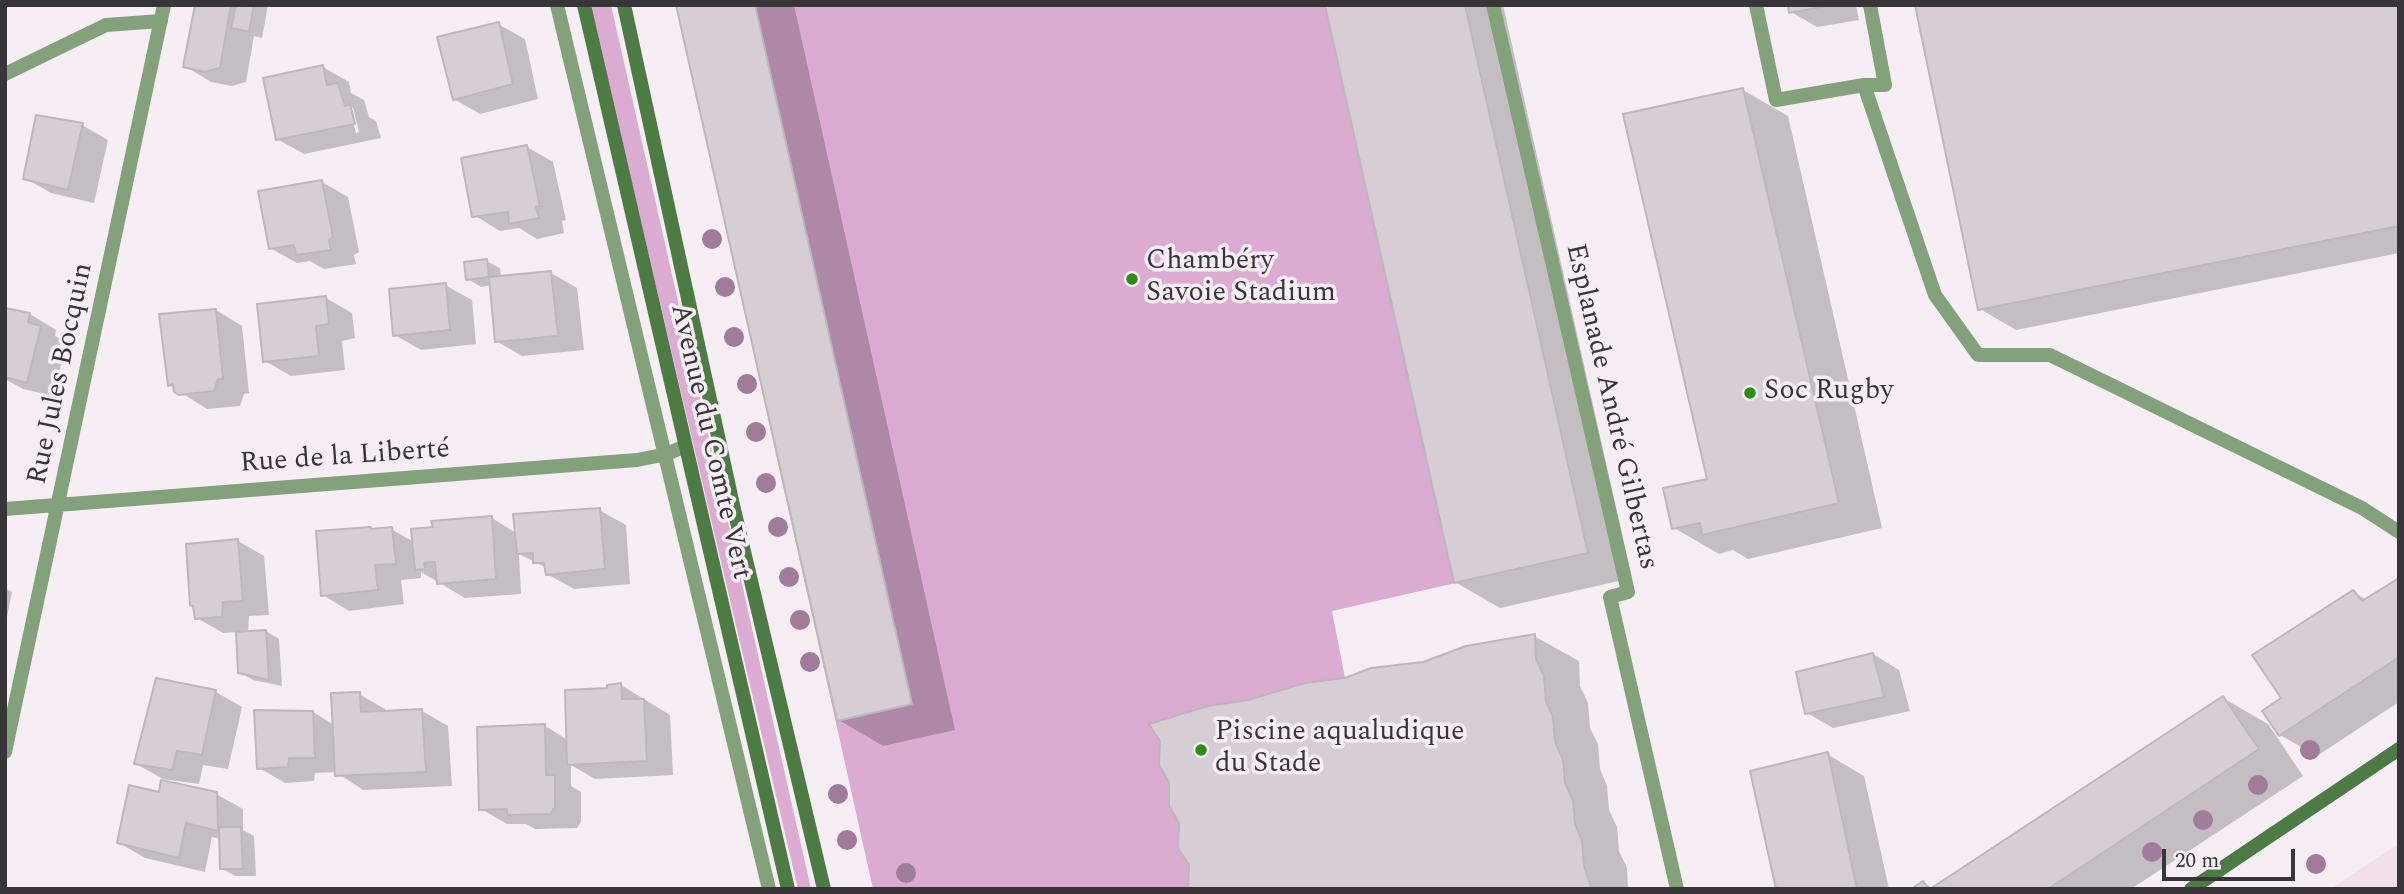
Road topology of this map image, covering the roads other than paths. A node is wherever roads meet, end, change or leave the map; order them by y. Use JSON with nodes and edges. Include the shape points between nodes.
{"nodes":[{"id":1,"x":164,"y":5,"type":"edge"},
{"id":2,"x":557,"y":5,"type":"edge"},
{"id":3,"x":584,"y":5,"type":"edge"},
{"id":4,"x":624,"y":5,"type":"edge"},
{"id":5,"x":1493,"y":5,"type":"edge"},
{"id":6,"x":1756,"y":5,"type":"edge"},
{"id":7,"x":1870,"y":5,"type":"edge"},
{"id":8,"x":160,"y":21,"type":"junction"},
{"id":9,"x":5,"y":74,"type":"edge"},
{"id":10,"x":1864,"y":85,"type":"junction"},
{"id":11,"x":685,"y":446,"type":"junction"},
{"id":12,"x":667,"y":454,"type":"junction"},
{"id":13,"x":60,"y":504,"type":"junction"},
{"id":14,"x":5,"y":509,"type":"edge"},
{"id":15,"x":2399,"y":532,"type":"edge"},
{"id":16,"x":2399,"y":749,"type":"edge"},
{"id":17,"x":5,"y":752,"type":"edge"},
{"id":18,"x":2210,"y":883,"type":"edge"},
{"id":19,"x":769,"y":889,"type":"edge"},
{"id":20,"x":788,"y":889,"type":"edge"},
{"id":21,"x":824,"y":889,"type":"edge"},
{"id":22,"x":1677,"y":889,"type":"edge"},
{"id":23,"x":2191,"y":889,"type":"edge"}],
"edges":[{"from":1,"to":8,"type":"street","name":"Rue Jules Bocquin"},
{"from":2,"to":12,"type":"street"},
{"from":3,"to":11,"type":"main road","name":"Avenue du Comte Vert"},
{"from":4,"to":21,"type":"main road","name":"Avenue du Comte Vert","via":[[733,505]]},
{"from":5,"to":22,"type":"street","name":"Esplanade André Gilbertas","via":[[1628,593],[1610,597]]},
{"from":6,"to":10,"type":"street","via":[[1776,100]]},
{"from":7,"to":10,"type":"street","via":[[1885,85]]},
{"from":8,"to":9,"type":"street","via":[[106,25]]},
{"from":8,"to":13,"type":"street","name":"Rue Jules Bocquin"},
{"from":10,"to":15,"type":"street","via":[[1934,295],[1978,355],[2050,355],[2362,508]]},
{"from":11,"to":12,"type":"street","name":"Rue de la Liberté"},
{"from":11,"to":20,"type":"main road","name":"Avenue du Comte Vert"},
{"from":12,"to":13,"type":"street","name":"Rue de la Liberté","via":[[637,460]]},
{"from":12,"to":19,"type":"street"},
{"from":13,"to":14,"type":"street","name":"Rue de la Liberté"},
{"from":13,"to":17,"type":"street","name":"Rue Jules Bocquin"},
{"from":16,"to":18,"type":"main road"},
{"from":18,"to":23,"type":"main road"}]}
